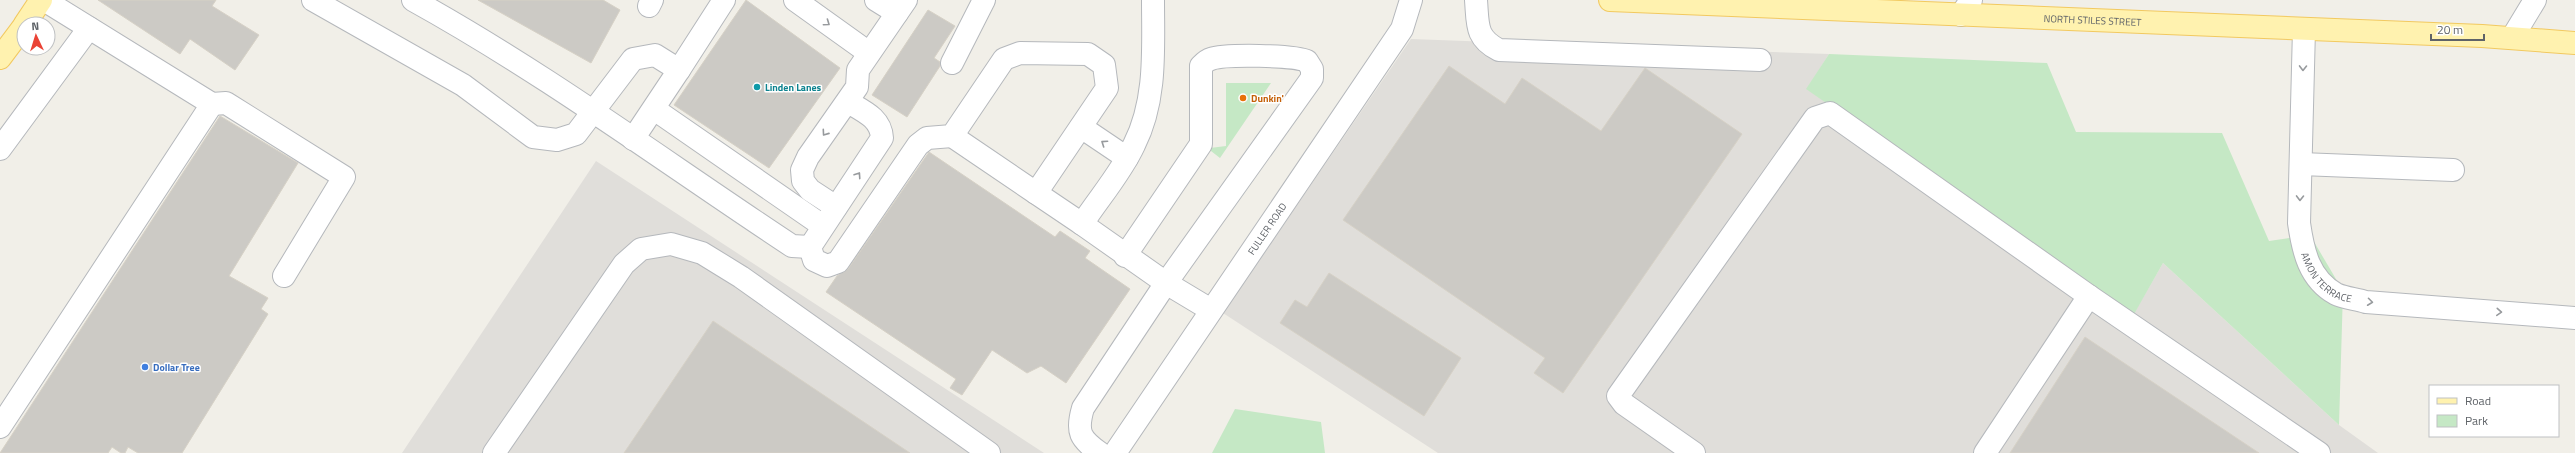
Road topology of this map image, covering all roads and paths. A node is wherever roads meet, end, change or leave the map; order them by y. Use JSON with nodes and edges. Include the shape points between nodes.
{"nodes":[{"id":1,"x":42,"y":0,"type":"edge"},
{"id":2,"x":313,"y":0,"type":"edge"},
{"id":3,"x":413,"y":0,"type":"edge"},
{"id":4,"x":724,"y":0,"type":"edge"},
{"id":5,"x":796,"y":0,"type":"edge"},
{"id":6,"x":876,"y":0,"type":"edge"},
{"id":7,"x":984,"y":0,"type":"edge"},
{"id":8,"x":1153,"y":0,"type":"edge"},
{"id":9,"x":1411,"y":0,"type":"edge"},
{"id":10,"x":1476,"y":0,"type":"edge"},
{"id":11,"x":1610,"y":0,"type":"edge"},
{"id":12,"x":2535,"y":0,"type":"edge"},
{"id":13,"x":901,"y":6,"type":"edge"},
{"id":14,"x":1966,"y":7,"type":"edge"},
{"id":15,"x":31,"y":16,"type":"edge"},
{"id":16,"x":89,"y":28,"type":"junction"},
{"id":17,"x":2304,"y":29,"type":"junction"},
{"id":18,"x":16,"y":37,"type":"edge"},
{"id":19,"x":2512,"y":38,"type":"junction"},
{"id":20,"x":2575,"y":43,"type":"edge"},
{"id":21,"x":869,"y":53,"type":"junction"},
{"id":22,"x":0,"y":58,"type":"edge"},
{"id":23,"x":1760,"y":60,"type":"dead end"},
{"id":24,"x":952,"y":63,"type":"dead end"},
{"id":25,"x":679,"y":70,"type":"junction"},
{"id":26,"x":848,"y":102,"type":"junction"},
{"id":27,"x":212,"y":104,"type":"junction"},
{"id":28,"x":654,"y":109,"type":"junction"},
{"id":29,"x":594,"y":111,"type":"junction"},
{"id":30,"x":1081,"y":128,"type":"junction"},
{"id":31,"x":952,"y":136,"type":"junction"},
{"id":32,"x":633,"y":140,"type":"junction"},
{"id":33,"x":0,"y":149,"type":"edge"},
{"id":34,"x":1127,"y":158,"type":"junction"},
{"id":35,"x":2301,"y":164,"type":"junction"},
{"id":36,"x":2452,"y":170,"type":"dead end"},
{"id":37,"x":1036,"y":193,"type":"junction"},
{"id":38,"x":836,"y":207,"type":"junction"},
{"id":39,"x":1082,"y":224,"type":"junction"},
{"id":40,"x":823,"y":226,"type":"junction"},
{"id":41,"x":810,"y":247,"type":"junction"},
{"id":42,"x":1125,"y":256,"type":"junction"},
{"id":43,"x":284,"y":276,"type":"dead end"},
{"id":44,"x":1166,"y":283,"type":"junction"},
{"id":45,"x":2089,"y":296,"type":"junction"},
{"id":46,"x":1211,"y":310,"type":"junction"},
{"id":47,"x":2575,"y":318,"type":"edge"},
{"id":48,"x":0,"y":427,"type":"edge"},
{"id":49,"x":494,"y":453,"type":"edge"},
{"id":50,"x":989,"y":453,"type":"edge"},
{"id":51,"x":1100,"y":453,"type":"edge"},
{"id":52,"x":1114,"y":453,"type":"edge"},
{"id":53,"x":1694,"y":453,"type":"edge"},
{"id":54,"x":1985,"y":453,"type":"edge"},
{"id":55,"x":2319,"y":453,"type":"edge"}],
"edges":[{"from":1,"to":15,"type":"main road"},
{"from":1,"to":16,"type":"street"},
{"from":2,"to":29,"type":"street","via":[[463,84],[533,137],[557,140],[576,134]]},
{"from":3,"to":29,"type":"street"},
{"from":4,"to":25,"type":"street"},
{"from":5,"to":21,"type":"street","one_way":true},
{"from":6,"to":13,"type":"street"},
{"from":7,"to":24,"type":"street"},
{"from":8,"to":34,"type":"street","via":[[1149,98],[1144,121]]},
{"from":9,"to":46,"type":"street","name":"FULLER ROAD","via":[[1402,29]]},
{"from":10,"to":23,"type":"street","via":[[1478,30],[1486,43],[1498,50]]},
{"from":11,"to":14,"type":"main road","name":"NORTH STILES STREET"},
{"from":12,"to":19,"type":"street"},
{"from":13,"to":21,"type":"street"},
{"from":14,"to":17,"type":"main road","name":"NORTH STILES STREET"},
{"from":16,"to":27,"type":"street"},
{"from":16,"to":33,"type":"street"},
{"from":17,"to":19,"type":"main road","name":"NORTH STILES STREET"},
{"from":17,"to":35,"type":"street","name":"AMON TERRACE","one_way":true},
{"from":18,"to":22,"type":"main road"},
{"from":19,"to":20,"type":"main road","name":"NORTH STILES STREET"},
{"from":21,"to":26,"type":"street","via":[[858,70],[857,87]]},
{"from":25,"to":28,"type":"street"},
{"from":25,"to":29,"type":"street","via":[[655,55],[633,59]]},
{"from":26,"to":38,"type":"street","one_way":true,"via":[[808,157],[802,170],[804,181],[810,190]]},
{"from":38,"to":26,"type":"street","one_way":true,"via":[[882,138],[882,128],[875,119]]},
{"from":27,"to":43,"type":"street","via":[[226,103],[344,177]]},
{"from":27,"to":48,"type":"street"},
{"from":28,"to":32,"type":"street"},
{"from":28,"to":40,"type":"street"},
{"from":29,"to":32,"type":"street"},
{"from":30,"to":31,"type":"street","via":[[1107,88],[1104,65],[1088,54],[1020,53],[1004,60]]},
{"from":34,"to":30,"type":"street","one_way":true},
{"from":30,"to":37,"type":"street"},
{"from":31,"to":37,"type":"street"},
{"from":31,"to":41,"type":"street","via":[[927,138],[918,144],[838,262],[827,266],[814,260]]},
{"from":32,"to":41,"type":"street","via":[[792,246]]},
{"from":34,"to":39,"type":"street"},
{"from":35,"to":36,"type":"street"},
{"from":35,"to":47,"type":"street","name":"AMON TERRACE","one_way":true,"via":[[2300,223],[2304,253],[2318,280],[2337,294],[2366,302]]},
{"from":37,"to":39,"type":"street"},
{"from":38,"to":40,"type":"street"},
{"from":39,"to":42,"type":"street"},
{"from":40,"to":41,"type":"street"},
{"from":42,"to":44,"type":"street"},
{"from":42,"to":44,"type":"street","via":[[1201,144],[1201,66],[1218,58],[1292,57],[1307,61],[1312,69],[1312,78]]},
{"from":44,"to":46,"type":"street"},
{"from":44,"to":51,"type":"street","via":[[1084,408],[1080,432],[1085,442]]},
{"from":45,"to":53,"type":"street","via":[[1830,113],[1815,118],[1618,396],[1624,404]]},
{"from":45,"to":54,"type":"street"},
{"from":45,"to":55,"type":"street"},
{"from":46,"to":52,"type":"street","name":"FULLER ROAD"},
{"from":49,"to":50,"type":"street","via":[[624,264],[641,249],[671,244],[702,253],[740,277]]}]}
